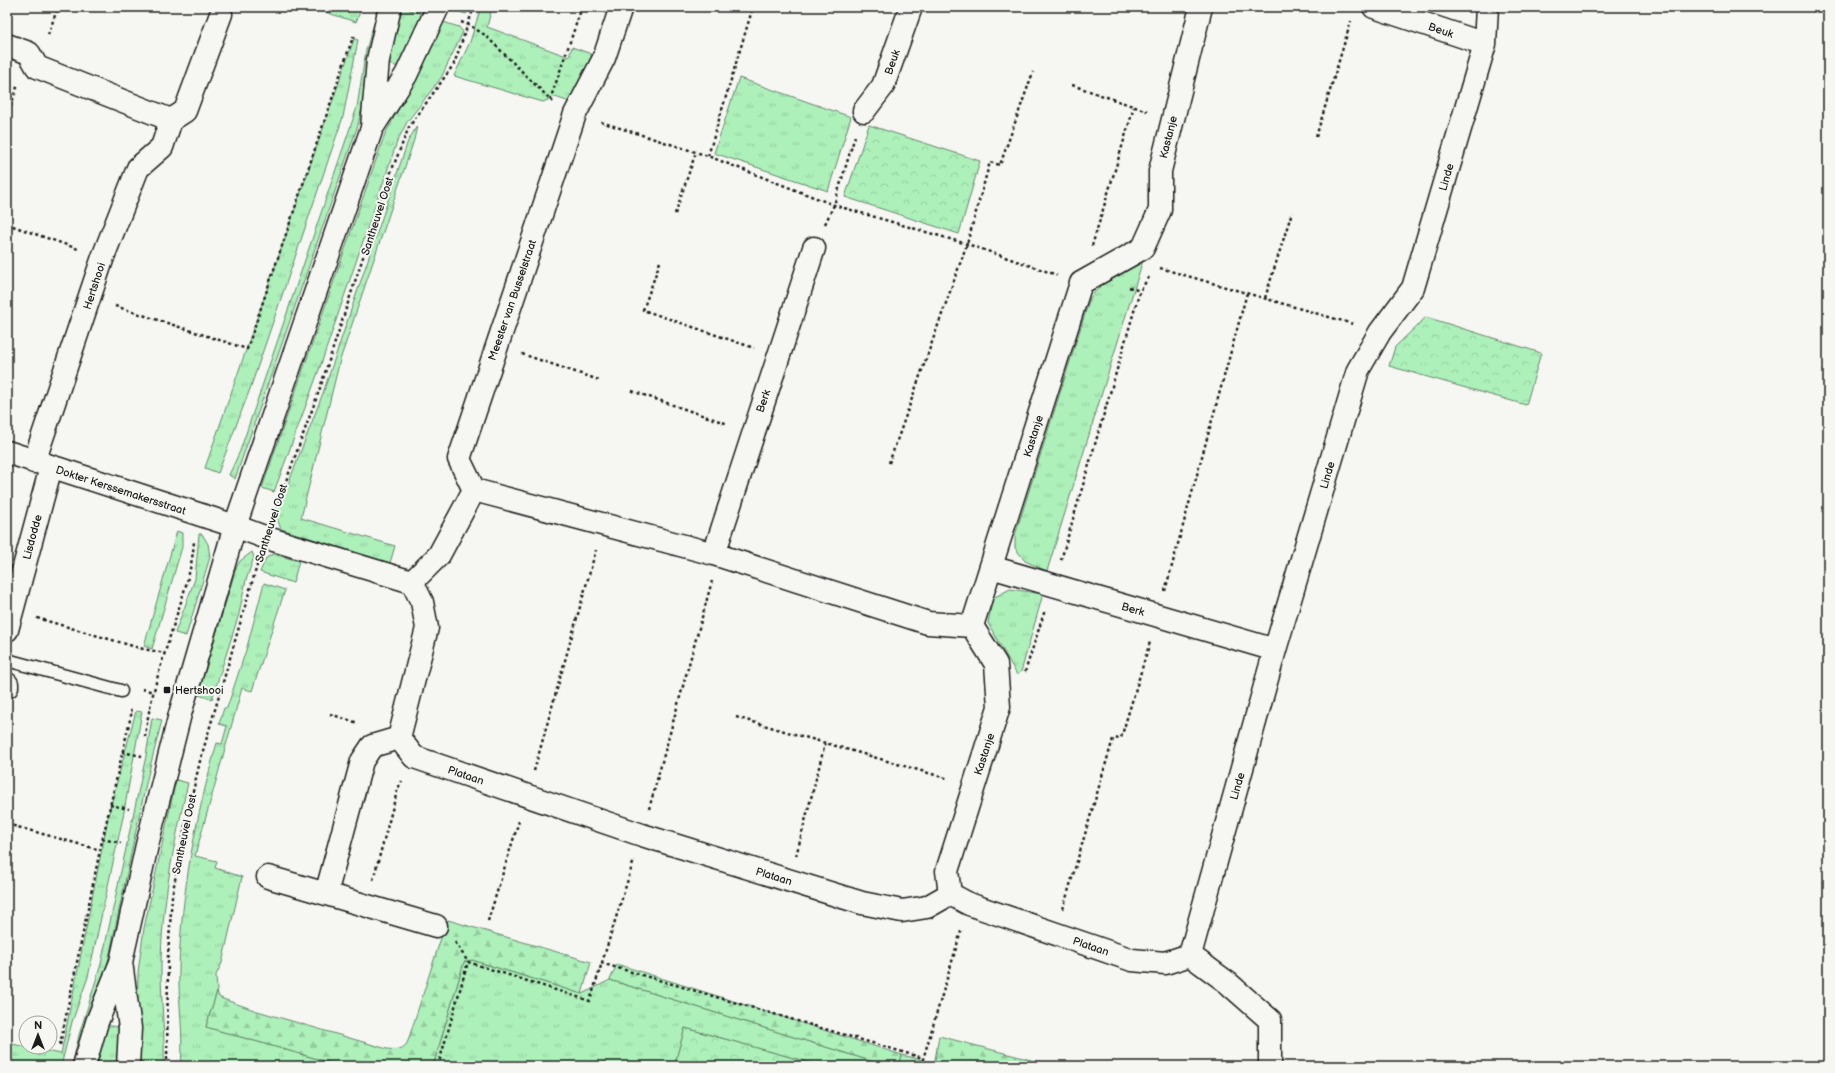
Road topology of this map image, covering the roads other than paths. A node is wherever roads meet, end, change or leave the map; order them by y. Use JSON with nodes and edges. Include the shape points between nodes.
{"nodes":[{"id":1,"x":390,"y":7,"type":"edge"},
{"id":2,"x":438,"y":7,"type":"edge"},
{"id":3,"x":621,"y":7,"type":"edge"},
{"id":4,"x":911,"y":7,"type":"edge"},
{"id":5,"x":1201,"y":7,"type":"edge"},
{"id":6,"x":1374,"y":7,"type":"edge"},
{"id":7,"x":1487,"y":7,"type":"edge"},
{"id":8,"x":221,"y":14,"type":"dead end"},
{"id":9,"x":1485,"y":44,"type":"junction"},
{"id":10,"x":7,"y":45,"type":"edge"},
{"id":11,"x":864,"y":111,"type":"road end"},
{"id":12,"x":171,"y":120,"type":"junction"},
{"id":13,"x":372,"y":128,"type":"junction"},
{"id":14,"x":814,"y":248,"type":"dead end"},
{"id":15,"x":7,"y":452,"type":"edge"},
{"id":16,"x":42,"y":465,"type":"junction"},
{"id":17,"x":474,"y":490,"type":"junction"},
{"id":18,"x":235,"y":526,"type":"junction"},
{"id":19,"x":714,"y":554,"type":"junction"},
{"id":20,"x":991,"y":567,"type":"junction"},
{"id":21,"x":412,"y":582,"type":"junction"},
{"id":22,"x":9,"y":620,"type":"edge"},
{"id":23,"x":972,"y":626,"type":"junction"},
{"id":24,"x":1275,"y":650,"type":"junction"},
{"id":25,"x":7,"y":660,"type":"edge"},
{"id":26,"x":121,"y":691,"type":"road end"},
{"id":27,"x":398,"y":738,"type":"junction"},
{"id":28,"x":268,"y":877,"type":"dead end"},
{"id":29,"x":326,"y":894,"type":"junction"},
{"id":30,"x":950,"y":894,"type":"junction"},
{"id":31,"x":436,"y":926,"type":"dead end"},
{"id":32,"x":1190,"y":955,"type":"junction"},
{"id":33,"x":120,"y":962,"type":"junction"},
{"id":34,"x":84,"y":1066,"type":"edge"},
{"id":35,"x":128,"y":1066,"type":"edge"},
{"id":36,"x":1270,"y":1066,"type":"edge"}],
"edges":[{"from":1,"to":13,"type":"street","via":[[378,60]]},
{"from":2,"to":13,"type":"street","via":[[406,75]]},
{"from":3,"to":17,"type":"street","name":"Meester van Busselstraat","via":[[604,58],[575,114],[459,458]]},
{"from":4,"to":11,"type":"street","name":"Beuk","via":[[883,86]]},
{"from":5,"to":20,"type":"street","name":"Kastanje","via":[[1160,171],[1160,210],[1144,248],[1081,283]]},
{"from":6,"to":9,"type":"street","name":"Beuk"},
{"from":7,"to":9,"type":"street","name":"Linde"},
{"from":8,"to":12,"type":"street","via":[[185,111]]},
{"from":9,"to":24,"type":"street","name":"Linde","via":[[1413,288],[1380,332],[1358,370]]},
{"from":10,"to":12,"type":"street","via":[[29,53],[37,67]]},
{"from":12,"to":16,"type":"street","name":"Hertshooi","via":[[162,147],[138,168],[104,257]]},
{"from":13,"to":18,"type":"street"},
{"from":14,"to":19,"type":"street","name":"Berk"},
{"from":15,"to":16,"type":"street","name":"Dokter Kerssemakersstraat"},
{"from":16,"to":18,"type":"street","name":"Dokter Kerssemakersstraat"},
{"from":16,"to":22,"type":"street","name":"Lisdodde"},
{"from":17,"to":19,"type":"street"},
{"from":17,"to":21,"type":"street","via":[[439,555]]},
{"from":18,"to":21,"type":"street"},
{"from":18,"to":33,"type":"street","via":[[180,714]]},
{"from":19,"to":23,"type":"street","via":[[928,622]]},
{"from":20,"to":23,"type":"street","name":"Kastanje"},
{"from":20,"to":24,"type":"street","name":"Berk"},
{"from":21,"to":27,"type":"street","via":[[422,602],[427,628]]},
{"from":23,"to":30,"type":"street","name":"Kastanje","via":[[996,664],[999,707],[947,871]]},
{"from":24,"to":32,"type":"street","name":"Linde"},
{"from":25,"to":26,"type":"lane"},
{"from":27,"to":29,"type":"street","via":[[372,746],[362,761]]},
{"from":27,"to":30,"type":"street","name":"Plataan","via":[[414,757],[642,835],[862,903],[902,911],[927,907]]},
{"from":28,"to":29,"type":"street"},
{"from":29,"to":31,"type":"street"},
{"from":30,"to":32,"type":"street","name":"Plataan","via":[[969,904],[1132,960],[1165,963]]},
{"from":32,"to":36,"type":"street","via":[[1228,983],[1270,1020]]},
{"from":33,"to":34,"type":"street","via":[[97,1022]]},
{"from":33,"to":35,"type":"street","via":[[130,1028]]}]}
